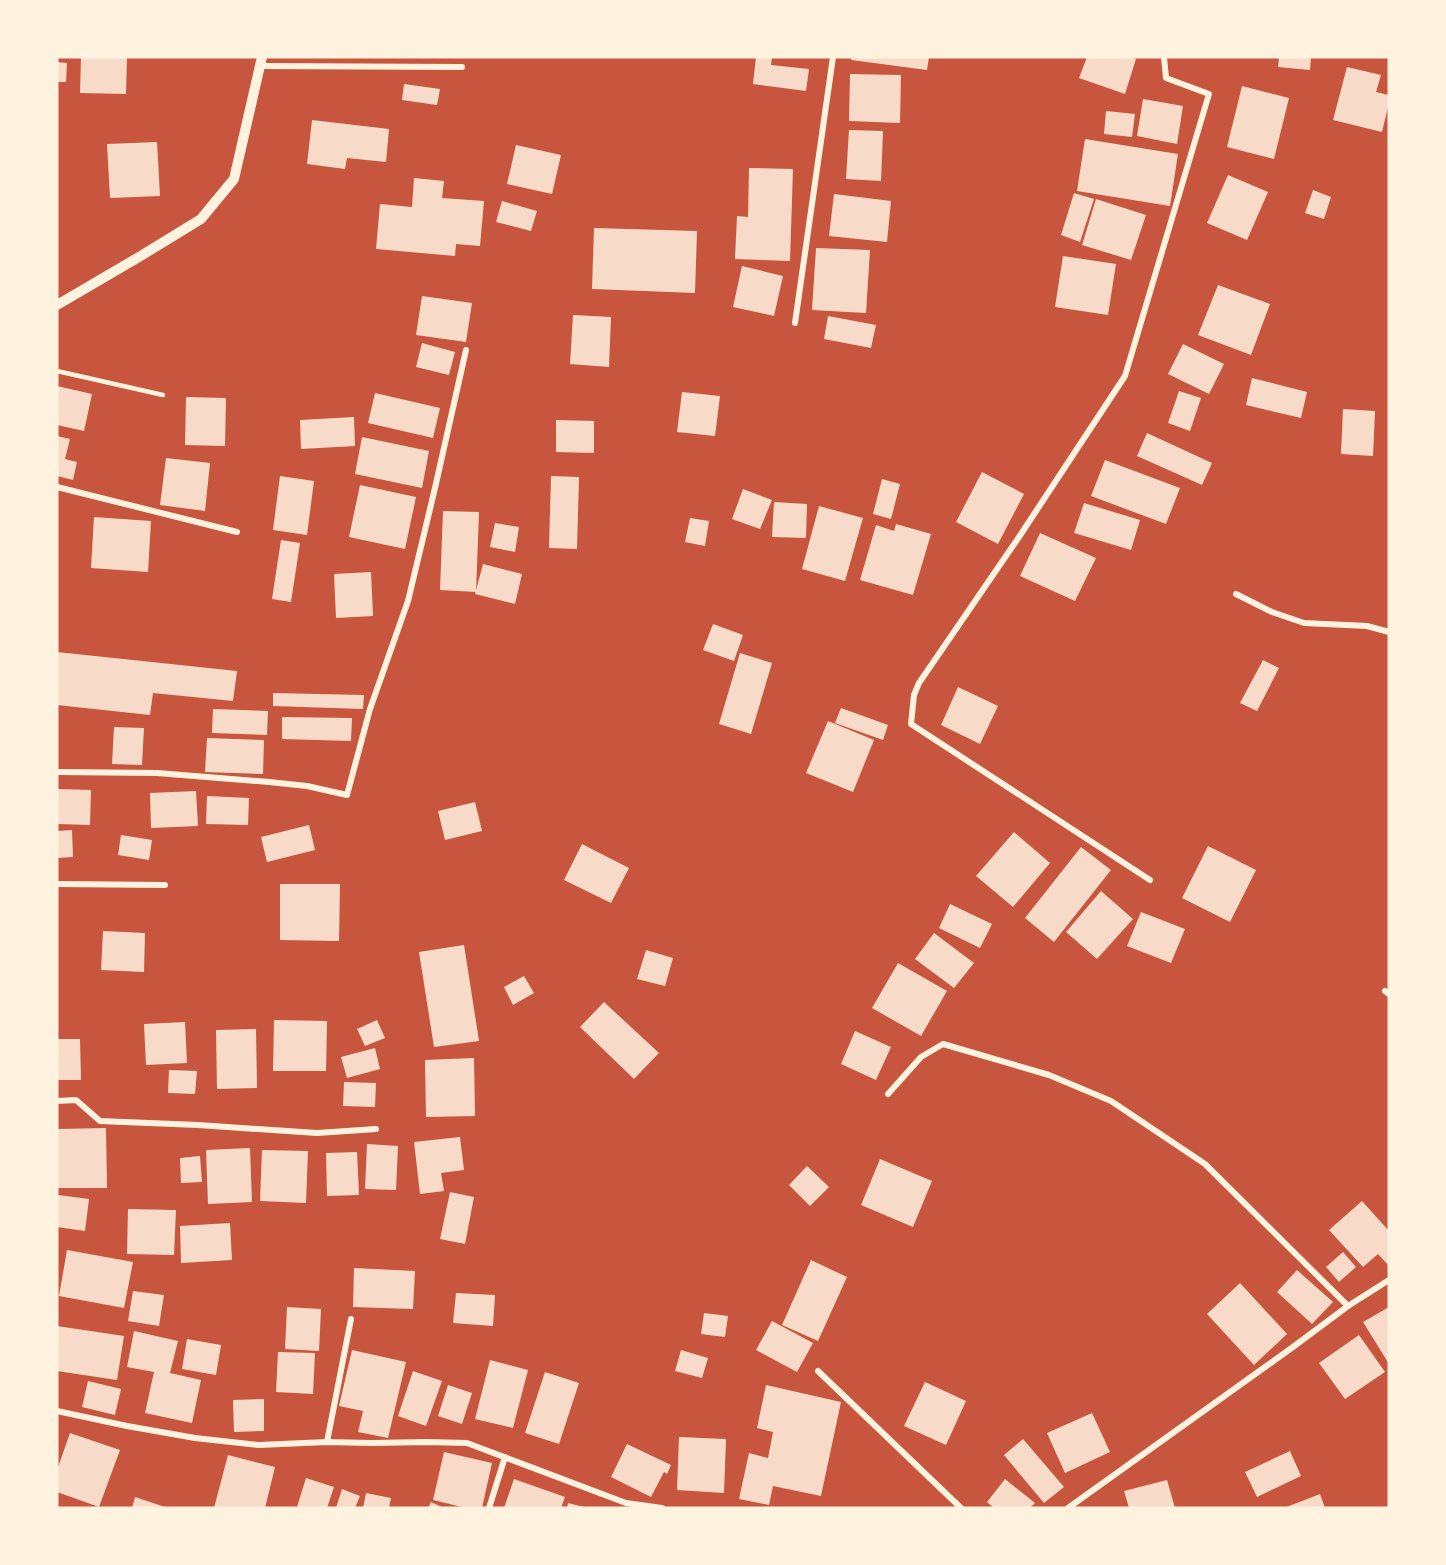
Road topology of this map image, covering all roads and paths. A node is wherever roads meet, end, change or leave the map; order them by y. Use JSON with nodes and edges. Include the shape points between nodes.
{"nodes":[{"id":1,"x":832,"y":57,"type":"edge"},
{"id":2,"x":1164,"y":57,"type":"edge"},
{"id":3,"x":262,"y":62,"type":"edge"},
{"id":4,"x":462,"y":67,"type":"dead end"},
{"id":5,"x":57,"y":305,"type":"edge"},
{"id":6,"x":795,"y":323,"type":"dead end"},
{"id":7,"x":466,"y":350,"type":"dead end"},
{"id":8,"x":57,"y":371,"type":"edge"},
{"id":9,"x":163,"y":395,"type":"dead end"},
{"id":10,"x":57,"y":487,"type":"edge"},
{"id":11,"x":237,"y":532,"type":"dead end"},
{"id":12,"x":1236,"y":594,"type":"dead end"},
{"id":13,"x":1389,"y":632,"type":"edge"},
{"id":14,"x":57,"y":772,"type":"edge"},
{"id":15,"x":1150,"y":880,"type":"dead end"},
{"id":16,"x":57,"y":884,"type":"edge"},
{"id":17,"x":165,"y":885,"type":"dead end"},
{"id":18,"x":888,"y":1094,"type":"dead end"},
{"id":19,"x":57,"y":1101,"type":"edge"},
{"id":20,"x":376,"y":1129,"type":"dead end"},
{"id":21,"x":1389,"y":1280,"type":"edge"},
{"id":22,"x":1348,"y":1306,"type":"junction"},
{"id":23,"x":351,"y":1320,"type":"dead end"},
{"id":24,"x":818,"y":1371,"type":"dead end"},
{"id":25,"x":57,"y":1411,"type":"edge"},
{"id":26,"x":327,"y":1442,"type":"junction"},
{"id":27,"x":505,"y":1457,"type":"junction"},
{"id":28,"x":1070,"y":1507,"type":"edge"},
{"id":29,"x":489,"y":1508,"type":"edge"},
{"id":30,"x":662,"y":1508,"type":"edge"},
{"id":31,"x":961,"y":1508,"type":"edge"}],
"edges":[{"from":1,"to":6,"type":"street"},
{"from":2,"to":15,"type":"street","via":[[1167,78],[1209,94],[1125,376],[928,669],[914,695],[910,724]]},
{"from":3,"to":4,"type":"street"},
{"from":3,"to":5,"type":"street","via":[[234,179],[201,219]]},
{"from":7,"to":14,"type":"street","via":[[408,601],[370,709],[347,795],[307,786],[158,773]]},
{"from":8,"to":9,"type":"lane"},
{"from":10,"to":11,"type":"street"},
{"from":12,"to":13,"type":"street","via":[[1304,623],[1367,626]]},
{"from":16,"to":17,"type":"street"},
{"from":18,"to":22,"type":"street","via":[[921,1057],[943,1044],[1048,1075],[1111,1101],[1205,1164]]},
{"from":19,"to":20,"type":"street","via":[[76,1100],[100,1121],[317,1133]]},
{"from":21,"to":22,"type":"street"},
{"from":22,"to":28,"type":"street"},
{"from":23,"to":26,"type":"street"},
{"from":24,"to":31,"type":"street"},
{"from":25,"to":26,"type":"street","via":[[195,1438],[259,1445]]},
{"from":26,"to":27,"type":"street","via":[[467,1443]]},
{"from":27,"to":29,"type":"street"},
{"from":27,"to":30,"type":"street","via":[[626,1503]]}]}
